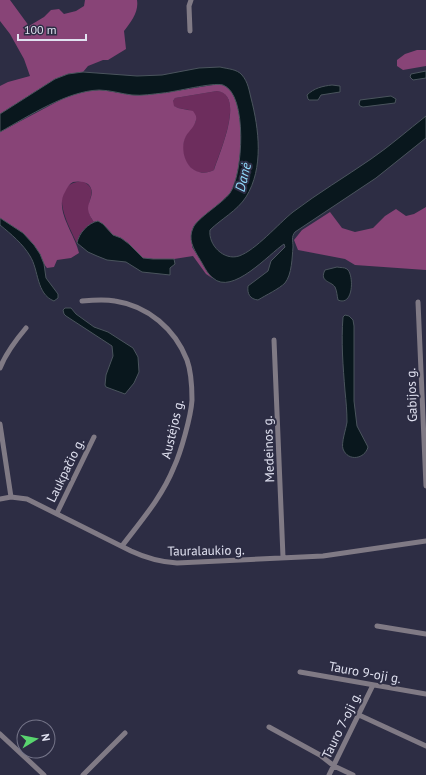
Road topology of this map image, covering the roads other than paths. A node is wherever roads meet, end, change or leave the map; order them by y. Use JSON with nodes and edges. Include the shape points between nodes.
{"nodes":[{"id":1,"x":191,"y":0,"type":"edge"},
{"id":2,"x":190,"y":31,"type":"dead end"},
{"id":3,"x":82,"y":301,"type":"dead end"},
{"id":4,"x":418,"y":302,"type":"dead end"},
{"id":5,"x":26,"y":328,"type":"dead end"},
{"id":6,"x":274,"y":340,"type":"dead end"},
{"id":7,"x":0,"y":368,"type":"edge"},
{"id":8,"x":0,"y":424,"type":"edge"},
{"id":9,"x":94,"y":437,"type":"dead end"},
{"id":10,"x":426,"y":486,"type":"edge"},
{"id":11,"x":11,"y":497,"type":"junction"},
{"id":12,"x":0,"y":499,"type":"edge"},
{"id":13,"x":57,"y":513,"type":"junction"},
{"id":14,"x":426,"y":541,"type":"edge"},
{"id":15,"x":122,"y":546,"type":"junction"},
{"id":16,"x":284,"y":557,"type":"junction"},
{"id":17,"x":377,"y":626,"type":"dead end"},
{"id":18,"x":426,"y":634,"type":"edge"},
{"id":19,"x":300,"y":672,"type":"dead end"},
{"id":20,"x":373,"y":685,"type":"junction"},
{"id":21,"x":426,"y":694,"type":"edge"},
{"id":22,"x":359,"y":715,"type":"junction"},
{"id":23,"x":269,"y":726,"type":"dead end"},
{"id":24,"x":125,"y":733,"type":"dead end"},
{"id":25,"x":0,"y":734,"type":"edge"},
{"id":26,"x":426,"y":746,"type":"edge"},
{"id":27,"x":334,"y":766,"type":"junction"},
{"id":28,"x":44,"y":775,"type":"edge"},
{"id":29,"x":83,"y":775,"type":"edge"},
{"id":30,"x":329,"y":775,"type":"edge"},
{"id":31,"x":353,"y":775,"type":"edge"}],
"edges":[{"from":1,"to":2,"type":"street"},
{"from":3,"to":15,"type":"street","name":"Austėjos g.","via":[[105,299],[146,311],[167,328],[187,360],[189,371],[192,400],[175,466],[161,494]]},
{"from":4,"to":10,"type":"street","name":"Gabijos g."},
{"from":5,"to":7,"type":"street","via":[[15,340]]},
{"from":6,"to":16,"type":"street","name":"Medeinos g."},
{"from":8,"to":11,"type":"street"},
{"from":9,"to":13,"type":"street","name":"Laukpačio g."},
{"from":11,"to":12,"type":"street","name":"Tauralaukio g."},
{"from":11,"to":13,"type":"street","name":"Tauralaukio g.","via":[[27,499]]},
{"from":13,"to":15,"type":"street","name":"Tauralaukio g."},
{"from":14,"to":16,"type":"street","name":"Tauralaukio g.","via":[[337,554]]},
{"from":15,"to":16,"type":"street","name":"Tauralaukio g.","via":[[162,562]]},
{"from":17,"to":18,"type":"street"},
{"from":19,"to":20,"type":"street","name":"Tauro 9-oji g."},
{"from":20,"to":21,"type":"street","name":"Tauro 9-oji g."},
{"from":20,"to":22,"type":"street","name":"Tauro 7-oji g."},
{"from":22,"to":26,"type":"street"},
{"from":22,"to":27,"type":"street","name":"Tauro 7-oji g."},
{"from":23,"to":27,"type":"street","via":[[324,757]]},
{"from":24,"to":29,"type":"street"},
{"from":25,"to":28,"type":"street"},
{"from":27,"to":30,"type":"street","name":"Tauro 7-oji g."},
{"from":27,"to":31,"type":"street"}]}
